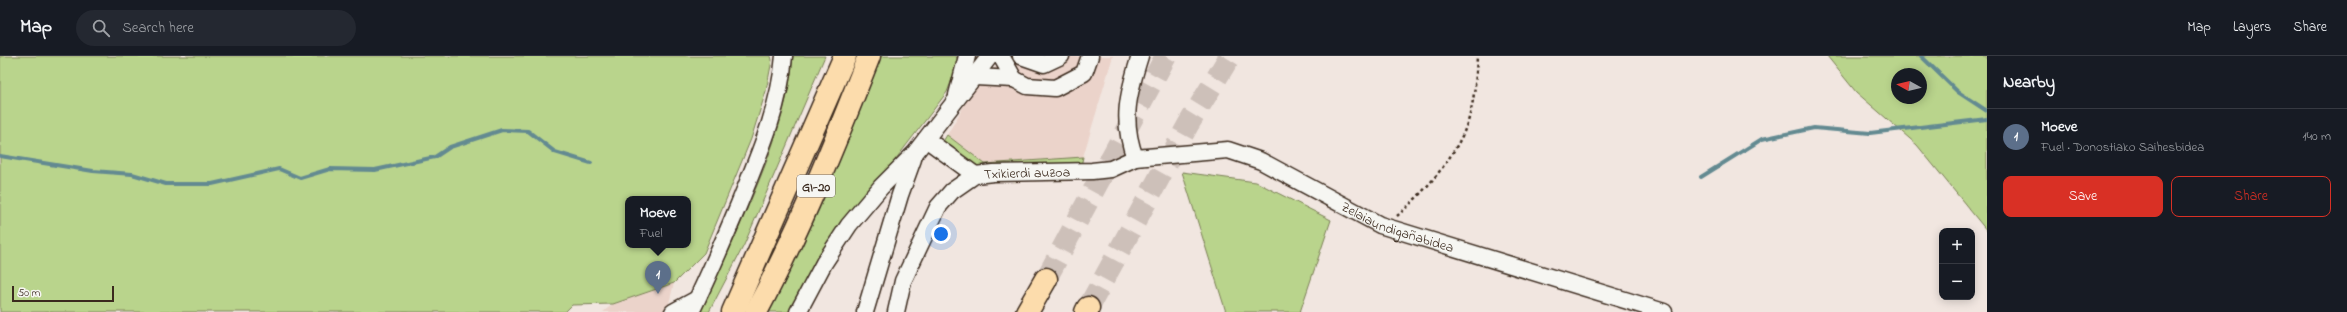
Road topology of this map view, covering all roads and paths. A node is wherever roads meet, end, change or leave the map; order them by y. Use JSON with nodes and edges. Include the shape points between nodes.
{"nodes":[{"id":1,"x":784,"y":56,"type":"edge"},
{"id":2,"x":845,"y":56,"type":"edge"},
{"id":3,"x":869,"y":56,"type":"edge"},
{"id":4,"x":967,"y":56,"type":"edge"},
{"id":5,"x":990,"y":56,"type":"edge"},
{"id":6,"x":1001,"y":56,"type":"edge"},
{"id":7,"x":1021,"y":56,"type":"edge"},
{"id":8,"x":1061,"y":56,"type":"edge"},
{"id":9,"x":1090,"y":56,"type":"edge"},
{"id":10,"x":1140,"y":56,"type":"edge"},
{"id":11,"x":1477,"y":56,"type":"edge"},
{"id":12,"x":975,"y":77,"type":"junction"},
{"id":13,"x":1014,"y":79,"type":"junction"},
{"id":14,"x":956,"y":99,"type":"junction"},
{"id":15,"x":926,"y":139,"type":"junction"},
{"id":16,"x":915,"y":153,"type":"junction"},
{"id":17,"x":1135,"y":158,"type":"junction"},
{"id":18,"x":975,"y":175,"type":"junction"},
{"id":19,"x":1380,"y":224,"type":"junction"},
{"id":20,"x":1046,"y":279,"type":"tunnel mouth"},
{"id":21,"x":694,"y":305,"type":"edge"},
{"id":22,"x":673,"y":312,"type":"edge"},
{"id":23,"x":733,"y":312,"type":"edge"},
{"id":24,"x":756,"y":312,"type":"edge"},
{"id":25,"x":798,"y":312,"type":"edge"},
{"id":26,"x":864,"y":312,"type":"edge"},
{"id":27,"x":896,"y":312,"type":"edge"},
{"id":28,"x":1027,"y":312,"type":"edge"},
{"id":29,"x":1664,"y":312,"type":"edge"}],
"edges":[{"from":1,"to":21,"type":"street","via":[[777,98],[769,124],[749,179]]},
{"from":2,"to":23,"type":"highway","number":"GI-20"},
{"from":3,"to":24,"type":"highway","number":"GI-20","via":[[788,253]]},
{"from":4,"to":14,"type":"street"},
{"from":5,"to":12,"type":"street"},
{"from":6,"to":13,"type":"street"},
{"from":7,"to":8,"type":"street","via":[[1044,64]]},
{"from":9,"to":13,"type":"street","via":[[1084,73],[1056,88],[1027,86]]},
{"from":10,"to":17,"type":"street","via":[[1126,111],[1127,137]]},
{"from":11,"to":19,"type":"path","via":[[1470,115],[1459,143],[1409,206],[1394,218]]},
{"from":12,"to":13,"type":"street"},
{"from":12,"to":14,"type":"street"},
{"from":14,"to":15,"type":"street"},
{"from":15,"to":16,"type":"street"},
{"from":15,"to":18,"type":"street"},
{"from":16,"to":25,"type":"street","via":[[849,225],[824,263]]},
{"from":16,"to":26,"type":"street"},
{"from":17,"to":18,"type":"street","name":"Txikierdi auzoa","via":[[1110,169],[1092,171],[994,172]]},
{"from":17,"to":19,"type":"street","name":"Zelaiaundigañabidea","via":[[1228,150],[1261,161]]},
{"from":18,"to":27,"type":"street","name":"Txikierdi auzoa","via":[[952,190],[938,207],[903,281]]},
{"from":19,"to":29,"type":"street","name":"Zelaiaundigañabidea"},
{"from":20,"to":28,"type":"highway"},
{"from":21,"to":22,"type":"street"}]}
